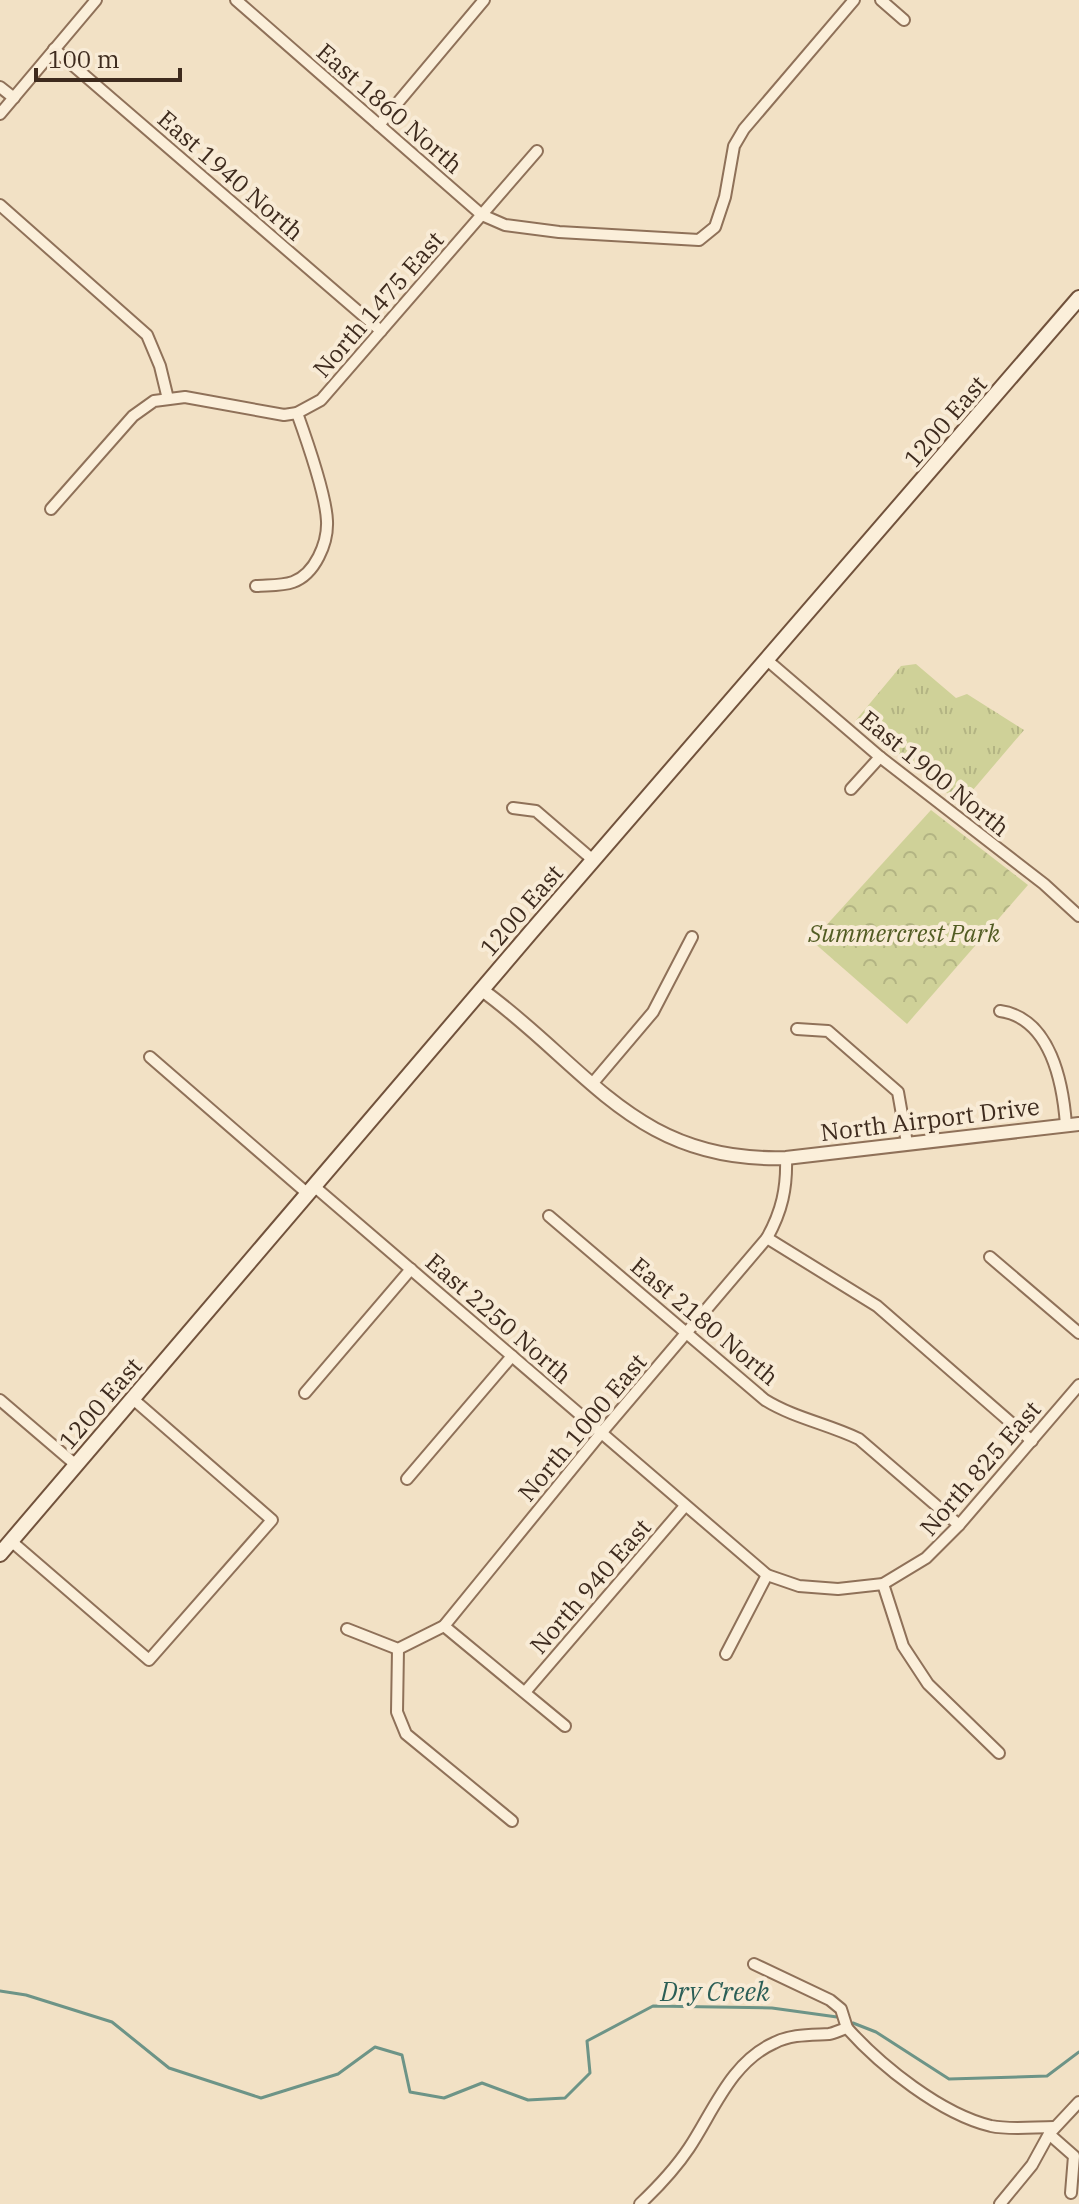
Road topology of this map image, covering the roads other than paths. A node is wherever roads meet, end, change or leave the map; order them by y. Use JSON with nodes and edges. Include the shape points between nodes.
{"nodes":[{"id":1,"x":96,"y":0,"type":"edge"},
{"id":2,"x":236,"y":0,"type":"edge"},
{"id":3,"x":483,"y":0,"type":"edge"},
{"id":4,"x":854,"y":0,"type":"edge"},
{"id":5,"x":881,"y":0,"type":"edge"},
{"id":6,"x":904,"y":20,"type":"dead end"},
{"id":7,"x":54,"y":49,"type":"junction"},
{"id":8,"x":0,"y":87,"type":"edge"},
{"id":9,"x":14,"y":98,"type":"junction"},
{"id":10,"x":0,"y":114,"type":"edge"},
{"id":11,"x":379,"y":125,"type":"junction"},
{"id":12,"x":537,"y":151,"type":"dead end"},
{"id":13,"x":0,"y":205,"type":"edge"},
{"id":14,"x":482,"y":215,"type":"junction"},
{"id":15,"x":1079,"y":298,"type":"edge"},
{"id":16,"x":381,"y":331,"type":"junction"},
{"id":17,"x":168,"y":399,"type":"junction"},
{"id":18,"x":297,"y":413,"type":"junction"},
{"id":19,"x":51,"y":509,"type":"dead end"},
{"id":20,"x":256,"y":586,"type":"dead end"},
{"id":21,"x":767,"y":660,"type":"junction"},
{"id":22,"x":880,"y":757,"type":"junction"},
{"id":23,"x":851,"y":789,"type":"dead end"},
{"id":24,"x":513,"y":808,"type":"dead end"},
{"id":25,"x":593,"y":860,"type":"junction"},
{"id":26,"x":1079,"y":916,"type":"edge"},
{"id":27,"x":692,"y":937,"type":"dead end"},
{"id":28,"x":482,"y":990,"type":"junction"},
{"id":29,"x":1000,"y":1011,"type":"dead end"},
{"id":30,"x":797,"y":1029,"type":"dead end"},
{"id":31,"x":150,"y":1057,"type":"dead end"},
{"id":32,"x":592,"y":1084,"type":"junction"},
{"id":33,"x":1073,"y":1124,"type":"edge"},
{"id":34,"x":907,"y":1143,"type":"junction"},
{"id":35,"x":786,"y":1158,"type":"junction"},
{"id":36,"x":312,"y":1190,"type":"junction"},
{"id":37,"x":549,"y":1216,"type":"dead end"},
{"id":38,"x":767,"y":1238,"type":"junction"},
{"id":39,"x":990,"y":1257,"type":"dead end"},
{"id":40,"x":411,"y":1269,"type":"junction"},
{"id":41,"x":687,"y":1332,"type":"junction"},
{"id":42,"x":1079,"y":1333,"type":"edge"},
{"id":43,"x":512,"y":1356,"type":"junction"},
{"id":44,"x":1079,"y":1385,"type":"edge"},
{"id":45,"x":305,"y":1393,"type":"dead end"},
{"id":46,"x":133,"y":1399,"type":"junction"},
{"id":47,"x":0,"y":1400,"type":"edge"},
{"id":48,"x":602,"y":1432,"type":"junction"},
{"id":49,"x":1032,"y":1441,"type":"junction"},
{"id":50,"x":76,"y":1465,"type":"junction"},
{"id":51,"x":407,"y":1479,"type":"dead end"},
{"id":52,"x":685,"y":1506,"type":"junction"},
{"id":53,"x":959,"y":1525,"type":"junction"},
{"id":54,"x":11,"y":1541,"type":"junction"},
{"id":55,"x":0,"y":1554,"type":"edge"},
{"id":56,"x":767,"y":1575,"type":"junction"},
{"id":57,"x":883,"y":1584,"type":"junction"},
{"id":58,"x":444,"y":1626,"type":"junction"},
{"id":59,"x":347,"y":1629,"type":"dead end"},
{"id":60,"x":398,"y":1649,"type":"junction"},
{"id":61,"x":726,"y":1654,"type":"dead end"},
{"id":62,"x":526,"y":1691,"type":"junction"},
{"id":63,"x":565,"y":1726,"type":"dead end"},
{"id":64,"x":999,"y":1753,"type":"dead end"},
{"id":65,"x":512,"y":1821,"type":"dead end"},
{"id":66,"x":754,"y":1964,"type":"dead end"},
{"id":67,"x":847,"y":2028,"type":"junction"},
{"id":68,"x":1079,"y":2102,"type":"edge"},
{"id":69,"x":1051,"y":2131,"type":"junction"},
{"id":70,"x":1071,"y":2193,"type":"dead end"},
{"id":71,"x":640,"y":2204,"type":"edge"},
{"id":72,"x":1000,"y":2204,"type":"edge"}],
"edges":[{"from":1,"to":7,"type":"street"},
{"from":2,"to":11,"type":"street","name":"East 1860 North"},
{"from":3,"to":11,"type":"street"},
{"from":4,"to":14,"type":"street","via":[[744,129],[734,146],[715,227],[699,240],[559,232],[505,225]]},
{"from":5,"to":6,"type":"street"},
{"from":7,"to":9,"type":"street"},
{"from":7,"to":16,"type":"street","name":"East 1940 North"},
{"from":8,"to":9,"type":"street"},
{"from":9,"to":10,"type":"street"},
{"from":11,"to":14,"type":"street","name":"East 1860 North"},
{"from":12,"to":14,"type":"street","name":"North 1475 East"},
{"from":13,"to":17,"type":"street","via":[[147,335]]},
{"from":14,"to":16,"type":"street","name":"North 1475 East"},
{"from":15,"to":21,"type":"main road","name":"1200 East"},
{"from":16,"to":18,"type":"street","name":"North 1475 East","via":[[321,400]]},
{"from":17,"to":18,"type":"street"},
{"from":17,"to":19,"type":"street","via":[[154,401],[133,416]]},
{"from":18,"to":20,"type":"street","via":[[326,510],[323,547],[306,575],[291,583]]},
{"from":21,"to":22,"type":"street","name":"East 1900 North"},
{"from":21,"to":25,"type":"main road","name":"1200 East"},
{"from":22,"to":23,"type":"street"},
{"from":22,"to":26,"type":"street","name":"East 1900 North"},
{"from":24,"to":25,"type":"street","via":[[536,811]]},
{"from":25,"to":28,"type":"main road","name":"1200 East"},
{"from":27,"to":32,"type":"street","via":[[653,1012]]},
{"from":28,"to":32,"type":"street","name":"North Airport Drive"},
{"from":28,"to":36,"type":"main road","name":"1200 East"},
{"from":29,"to":33,"type":"street","via":[[1015,1013],[1046,1047]]},
{"from":30,"to":34,"type":"street","via":[[828,1031],[898,1092]]},
{"from":31,"to":36,"type":"street","name":"East 2250 North"},
{"from":32,"to":35,"type":"street","name":"North Airport Drive","via":[[639,1122],[683,1144],[740,1157]]},
{"from":33,"to":34,"type":"street","name":"North Airport Drive"},
{"from":34,"to":35,"type":"street","name":"North Airport Drive"},
{"from":35,"to":38,"type":"street","name":"North 1000 East","via":[[785,1195]]},
{"from":36,"to":40,"type":"street","name":"East 2250 North"},
{"from":36,"to":46,"type":"main road","name":"1200 East"},
{"from":37,"to":41,"type":"street","name":"East 2180 North"},
{"from":38,"to":41,"type":"street","name":"North 1000 East"},
{"from":38,"to":49,"type":"street","via":[[877,1306]]},
{"from":39,"to":42,"type":"street"},
{"from":40,"to":43,"type":"street","name":"East 2250 North"},
{"from":40,"to":45,"type":"street"},
{"from":41,"to":48,"type":"street","name":"North 1000 East"},
{"from":41,"to":53,"type":"street","name":"East 2180 North","via":[[765,1400],[859,1439]]},
{"from":43,"to":48,"type":"street","name":"East 2250 North"},
{"from":43,"to":51,"type":"street"},
{"from":44,"to":49,"type":"street","name":"North 825 East"},
{"from":46,"to":50,"type":"main road","name":"1200 East"},
{"from":46,"to":54,"type":"street","via":[[272,1520],[149,1660]]},
{"from":47,"to":50,"type":"street"},
{"from":48,"to":52,"type":"street","name":"East 2250 North"},
{"from":48,"to":58,"type":"street","name":"North 1000 East"},
{"from":49,"to":53,"type":"street","name":"North 825 East"},
{"from":50,"to":54,"type":"main road","name":"1200 East"},
{"from":52,"to":56,"type":"street","name":"East 2250 North"},
{"from":52,"to":62,"type":"street","name":"North 940 East"},
{"from":53,"to":57,"type":"street","name":"North 825 East","via":[[926,1558]]},
{"from":54,"to":55,"type":"main road","name":"1200 East"},
{"from":56,"to":57,"type":"street","name":"North 825 East","via":[[799,1586]]},
{"from":56,"to":61,"type":"street"},
{"from":57,"to":64,"type":"street","via":[[903,1646],[928,1684]]},
{"from":58,"to":60,"type":"street","name":"North 1000 East"},
{"from":58,"to":62,"type":"street"},
{"from":59,"to":60,"type":"street"},
{"from":60,"to":65,"type":"street","via":[[397,1712],[406,1734]]},
{"from":62,"to":63,"type":"street"},
{"from":66,"to":67,"type":"street","via":[[830,2000],[841,2009]]},
{"from":67,"to":69,"type":"street","via":[[891,2069],[956,2113],[993,2127]]},
{"from":67,"to":71,"type":"street","via":[[774,2043],[752,2058],[718,2097],[666,2179]]},
{"from":68,"to":69,"type":"street"},
{"from":69,"to":70,"type":"street","via":[[1074,2156]]},
{"from":69,"to":72,"type":"street"}]}
